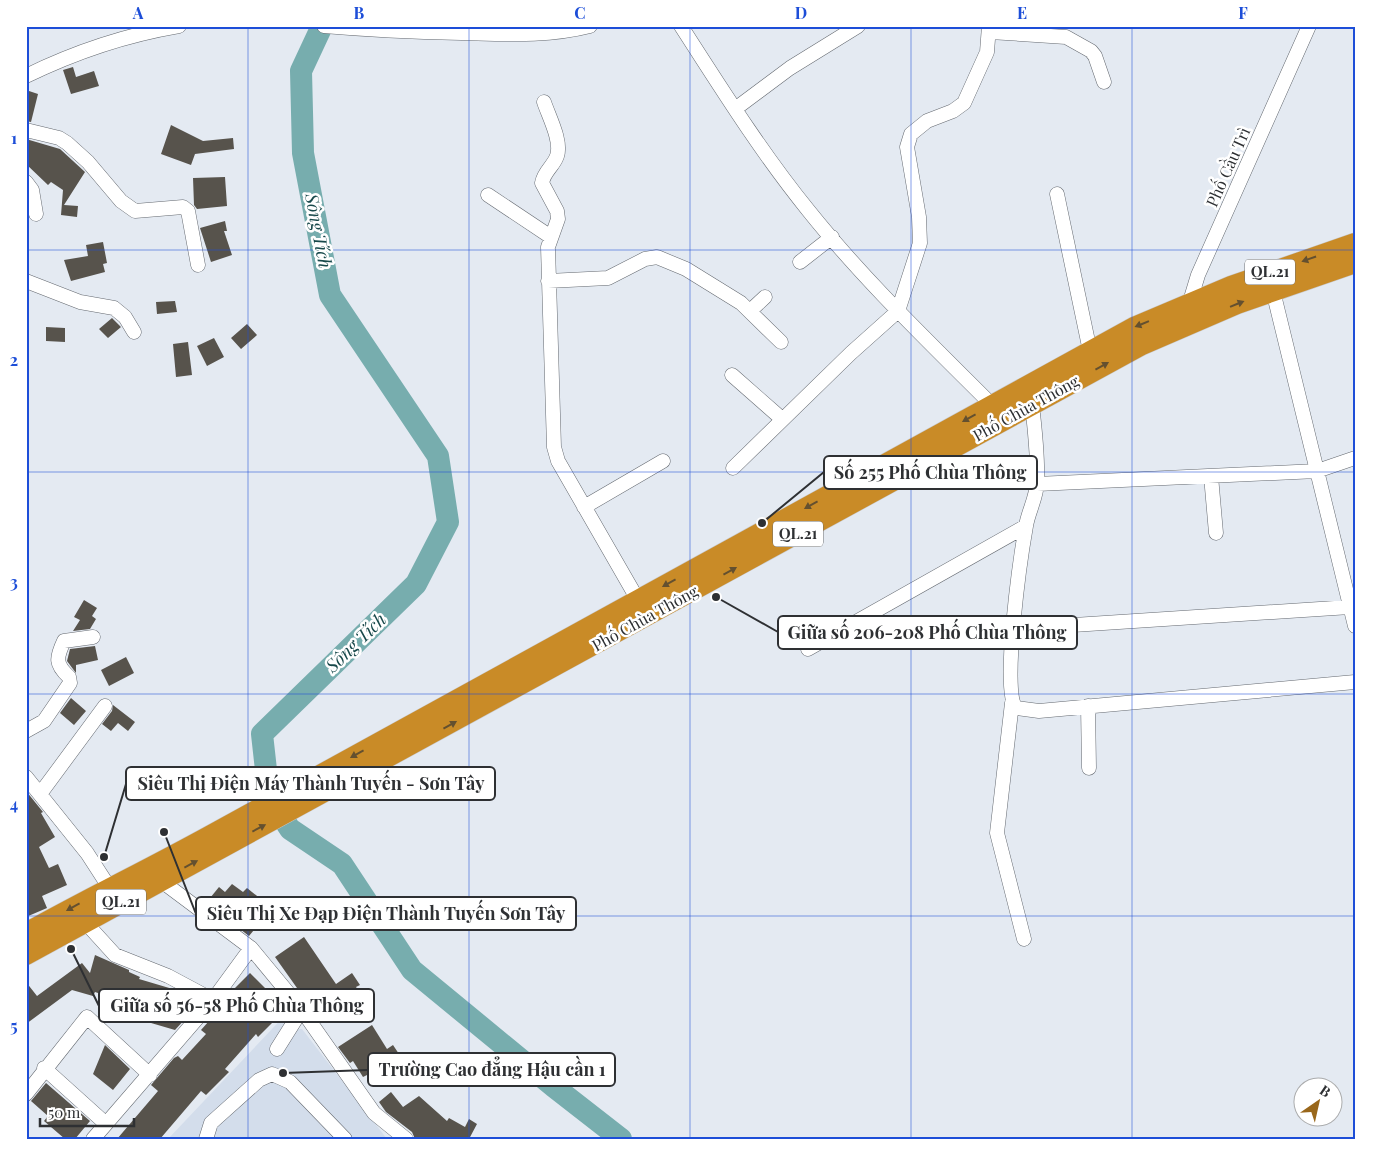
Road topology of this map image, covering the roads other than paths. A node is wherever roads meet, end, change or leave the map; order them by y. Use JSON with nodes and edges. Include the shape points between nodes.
{"nodes":[{"id":1,"x":179,"y":26,"type":"edge"},
{"id":2,"x":324,"y":26,"type":"edge"},
{"id":3,"x":590,"y":26,"type":"edge"},
{"id":4,"x":681,"y":26,"type":"edge"},
{"id":5,"x":858,"y":26,"type":"edge"},
{"id":6,"x":1309,"y":26,"type":"edge"},
{"id":7,"x":989,"y":29,"type":"edge"},
{"id":8,"x":118,"y":33,"type":"edge"},
{"id":9,"x":26,"y":76,"type":"edge"},
{"id":10,"x":1104,"y":82,"type":"dead end"},
{"id":11,"x":544,"y":102,"type":"dead end"},
{"id":12,"x":735,"y":109,"type":"junction"},
{"id":13,"x":26,"y":130,"type":"edge"},
{"id":14,"x":26,"y":182,"type":"edge"},
{"id":15,"x":1057,"y":194,"type":"dead end"},
{"id":16,"x":488,"y":195,"type":"dead end"},
{"id":17,"x":36,"y":214,"type":"dead end"},
{"id":18,"x":551,"y":237,"type":"junction"},
{"id":19,"x":832,"y":237,"type":"junction"},
{"id":20,"x":1355,"y":242,"type":"edge"},
{"id":21,"x":800,"y":262,"type":"dead end"},
{"id":22,"x":1355,"y":263,"type":"edge"},
{"id":23,"x":198,"y":266,"type":"dead end"},
{"id":24,"x":26,"y":281,"type":"edge"},
{"id":25,"x":548,"y":282,"type":"junction"},
{"id":26,"x":1273,"y":291,"type":"junction"},
{"id":27,"x":765,"y":297,"type":"dead end"},
{"id":28,"x":750,"y":311,"type":"junction"},
{"id":29,"x":898,"y":311,"type":"junction"},
{"id":30,"x":1190,"y":314,"type":"junction"},
{"id":31,"x":134,"y":332,"type":"dead end"},
{"id":32,"x":781,"y":342,"type":"dead end"},
{"id":33,"x":1090,"y":351,"type":"junction"},
{"id":34,"x":732,"y":375,"type":"dead end"},
{"id":35,"x":992,"y":405,"type":"junction"},
{"id":36,"x":1032,"y":405,"type":"junction"},
{"id":37,"x":782,"y":419,"type":"junction"},
{"id":38,"x":1355,"y":458,"type":"edge"},
{"id":39,"x":663,"y":461,"type":"dead end"},
{"id":40,"x":733,"y":468,"type":"dead end"},
{"id":41,"x":1317,"y":471,"type":"junction"},
{"id":42,"x":1211,"y":476,"type":"junction"},
{"id":43,"x":1037,"y":484,"type":"junction"},
{"id":44,"x":584,"y":507,"type":"junction"},
{"id":45,"x":1026,"y":526,"type":"junction"},
{"id":46,"x":1216,"y":533,"type":"dead end"},
{"id":47,"x":638,"y":600,"type":"junction"},
{"id":48,"x":1350,"y":607,"type":"junction"},
{"id":49,"x":1355,"y":626,"type":"edge"},
{"id":50,"x":1013,"y":629,"type":"junction"},
{"id":51,"x":93,"y":636,"type":"dead end"},
{"id":52,"x":808,"y":649,"type":"dead end"},
{"id":53,"x":1355,"y":682,"type":"edge"},
{"id":54,"x":1012,"y":703,"type":"junction"},
{"id":55,"x":105,"y":706,"type":"dead end"},
{"id":56,"x":1088,"y":706,"type":"junction"},
{"id":57,"x":26,"y":731,"type":"edge"},
{"id":58,"x":403,"y":740,"type":"junction"},
{"id":59,"x":1089,"y":768,"type":"dead end"},
{"id":60,"x":26,"y":777,"type":"edge"},
{"id":61,"x":40,"y":794,"type":"junction"},
{"id":62,"x":154,"y":874,"type":"junction"},
{"id":63,"x":108,"y":887,"type":"junction"},
{"id":64,"x":85,"y":922,"type":"junction"},
{"id":65,"x":26,"y":933,"type":"edge"},
{"id":66,"x":1024,"y":939,"type":"dead end"},
{"id":67,"x":251,"y":948,"type":"junction"},
{"id":68,"x":26,"y":955,"type":"edge"},
{"id":69,"x":213,"y":1000,"type":"junction"},
{"id":70,"x":299,"y":1006,"type":"junction"},
{"id":71,"x":277,"y":1049,"type":"dead end"},
{"id":72,"x":44,"y":1068,"type":"junction"},
{"id":73,"x":150,"y":1074,"type":"junction"},
{"id":74,"x":26,"y":1094,"type":"edge"},
{"id":75,"x":106,"y":1123,"type":"junction"},
{"id":76,"x":93,"y":1139,"type":"edge"},
{"id":77,"x":206,"y":1139,"type":"edge"},
{"id":78,"x":345,"y":1139,"type":"edge"},
{"id":79,"x":406,"y":1139,"type":"edge"}],
"edges":[{"from":1,"to":8,"type":"street","via":[[141,33]]},
{"from":2,"to":3,"type":"street","via":[[520,35],[562,33]]},
{"from":4,"to":12,"type":"street"},
{"from":5,"to":12,"type":"street","via":[[790,68]]},
{"from":6,"to":30,"type":"street","name":"Phố Cầu Trì","via":[[1198,275]]},
{"from":7,"to":10,"type":"street","via":[[1066,37],[1091,51]]},
{"from":7,"to":29,"type":"street","via":[[987,52],[964,103],[927,121],[911,134],[907,147],[920,243]]},
{"from":8,"to":9,"type":"street"},
{"from":11,"to":18,"type":"street","via":[[559,148],[544,173],[542,183],[557,211],[558,219]]},
{"from":12,"to":19,"type":"street","via":[[808,210]]},
{"from":13,"to":23,"type":"street","via":[[67,143],[121,201],[135,211],[183,208],[188,211]]},
{"from":14,"to":17,"type":"street","via":[[32,190]]},
{"from":15,"to":33,"type":"street"},
{"from":16,"to":18,"type":"street"},
{"from":18,"to":25,"type":"street"},
{"from":19,"to":21,"type":"street"},
{"from":19,"to":29,"type":"street"},
{"from":20,"to":30,"type":"highway","name":"Phố Chùa Thông","number":"QL.21","one_way":true,"via":[[1232,286]]},
{"from":22,"to":26,"type":"highway","name":"Phố Chùa Thông","number":"QL.21"},
{"from":24,"to":31,"type":"street","via":[[80,302],[114,308],[125,317]]},
{"from":25,"to":28,"type":"street","via":[[608,278],[645,259],[657,257],[686,269]]},
{"from":25,"to":44,"type":"street","via":[[554,447],[558,461]]},
{"from":30,"to":26,"type":"highway","name":"Phố Chùa Thông","number":"QL.21","one_way":true},
{"from":26,"to":41,"type":"street"},
{"from":27,"to":28,"type":"street"},
{"from":28,"to":32,"type":"street"},
{"from":29,"to":35,"type":"street"},
{"from":29,"to":37,"type":"street"},
{"from":30,"to":33,"type":"highway","name":"Phố Chùa Thông","number":"QL.21","one_way":true,"via":[[1134,327]]},
{"from":36,"to":30,"type":"highway","name":"Phố Chùa Thông","number":"QL.21","one_way":true,"via":[[1142,345]]},
{"from":33,"to":35,"type":"highway","name":"Phố Chùa Thông","number":"QL.21"},
{"from":34,"to":37,"type":"street"},
{"from":35,"to":47,"type":"highway","name":"Phố Chùa Thông","number":"QL.21","one_way":true},
{"from":36,"to":43,"type":"street"},
{"from":58,"to":36,"type":"highway","name":"Phố Chùa Thông","number":"QL.21","one_way":true},
{"from":37,"to":40,"type":"street"},
{"from":38,"to":41,"type":"street"},
{"from":39,"to":44,"type":"street"},
{"from":41,"to":42,"type":"street"},
{"from":41,"to":48,"type":"street"},
{"from":42,"to":43,"type":"street"},
{"from":42,"to":46,"type":"street"},
{"from":43,"to":45,"type":"street"},
{"from":44,"to":47,"type":"street"},
{"from":45,"to":50,"type":"street"},
{"from":45,"to":52,"type":"street"},
{"from":47,"to":58,"type":"highway","name":"Phố Chùa Thông","number":"QL.21"},
{"from":48,"to":49,"type":"street"},
{"from":48,"to":50,"type":"street"},
{"from":50,"to":54,"type":"street","via":[[1009,661]]},
{"from":51,"to":57,"type":"street","via":[[64,641],[58,654],[59,668],[70,683],[44,721]]},
{"from":53,"to":56,"type":"street"},
{"from":54,"to":56,"type":"street","via":[[1020,710]]},
{"from":54,"to":66,"type":"street","via":[[997,833]]},
{"from":55,"to":61,"type":"street"},
{"from":56,"to":59,"type":"street"},
{"from":58,"to":62,"type":"highway","name":"Phố Chùa Thông","number":"QL.21"},
{"from":60,"to":61,"type":"street"},
{"from":61,"to":63,"type":"street","via":[[87,853]]},
{"from":62,"to":63,"type":"highway","name":"Phố Chùa Thông","number":"QL.21"},
{"from":62,"to":64,"type":"highway","name":"Phố Chùa Thông","number":"QL.21"},
{"from":62,"to":67,"type":"street"},
{"from":63,"to":65,"type":"highway","name":"Phố Chùa Thông","number":"QL.21","one_way":true},
{"from":64,"to":68,"type":"highway","name":"Phố Chùa Thông","number":"QL.21"},
{"from":64,"to":69,"type":"street","via":[[115,955],[168,976]]},
{"from":67,"to":69,"type":"street"},
{"from":67,"to":70,"type":"street"},
{"from":69,"to":73,"type":"street"},
{"from":70,"to":71,"type":"street","via":[[299,1014]]},
{"from":70,"to":79,"type":"street","via":[[374,1113]]},
{"from":72,"to":73,"type":"street","via":[[87,1017]]},
{"from":72,"to":74,"type":"street"},
{"from":72,"to":75,"type":"street"},
{"from":73,"to":75,"type":"street"},
{"from":75,"to":76,"type":"street"},
{"from":77,"to":78,"type":"street","via":[[211,1123],[259,1080],[272,1074],[290,1082]]}]}
